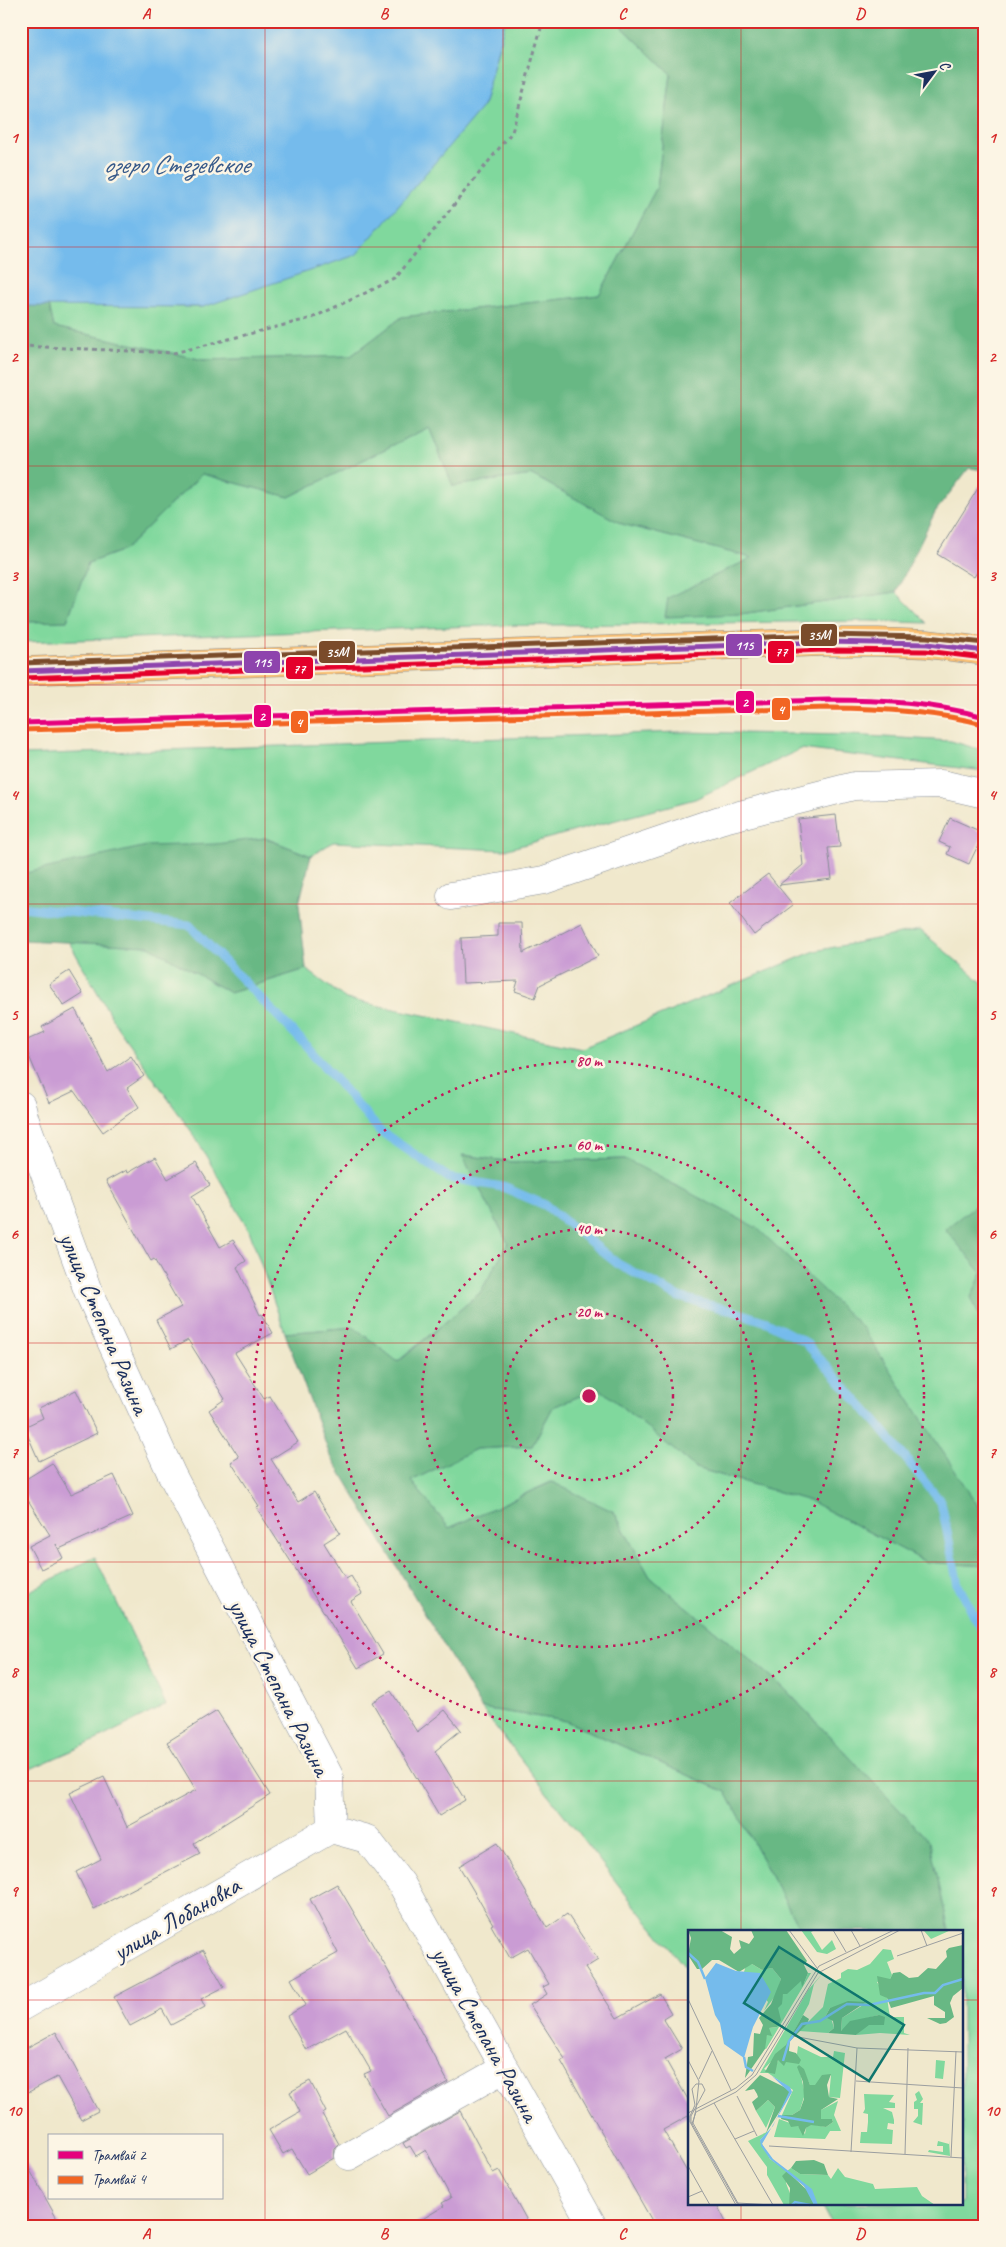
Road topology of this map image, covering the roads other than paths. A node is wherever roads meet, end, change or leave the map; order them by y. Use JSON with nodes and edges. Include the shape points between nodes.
{"nodes":[{"id":1,"x":985,"y":651,"type":"edge"},
{"id":2,"x":21,"y":671,"type":"edge"},
{"id":3,"x":985,"y":794,"type":"edge"},
{"id":4,"x":451,"y":896,"type":"dead end"},
{"id":5,"x":21,"y":1104,"type":"edge"},
{"id":6,"x":331,"y":1829,"type":"junction"},
{"id":7,"x":21,"y":2007,"type":"edge"},
{"id":8,"x":505,"y":2068,"type":"junction"},
{"id":9,"x":349,"y":2156,"type":"dead end"},
{"id":10,"x":593,"y":2226,"type":"edge"}],
"edges":[{"from":1,"to":2,"type":"main road","via":[[927,644],[824,642]]},
{"from":3,"to":4,"type":"street","via":[[940,784],[854,786],[720,820],[544,880]]},
{"from":5,"to":6,"type":"street","name":"улица Степана Разина","via":[[88,1291],[172,1476],[329,1776]]},
{"from":6,"to":7,"type":"street","name":"улица Лобановка"},
{"from":6,"to":8,"type":"street","name":"улица Степана Разина","via":[[367,1840],[401,1883]]},
{"from":8,"to":9,"type":"street"},
{"from":8,"to":10,"type":"street","name":"улица Степана Разина"}]}
